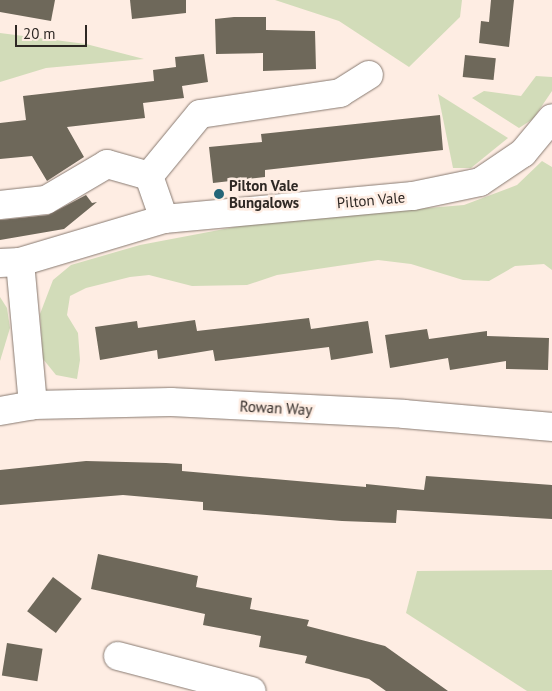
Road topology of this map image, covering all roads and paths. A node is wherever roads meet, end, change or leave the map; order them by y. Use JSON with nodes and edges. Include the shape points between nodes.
{"nodes":[{"id":1,"x":369,"y":74,"type":"dead end"},
{"id":2,"x":552,"y":118,"type":"edge"},
{"id":3,"x":149,"y":176,"type":"junction"},
{"id":4,"x":0,"y":205,"type":"edge"},
{"id":5,"x":164,"y":219,"type":"junction"},
{"id":6,"x":10,"y":263,"type":"edge"},
{"id":7,"x":33,"y":405,"type":"junction"},
{"id":8,"x":0,"y":411,"type":"edge"},
{"id":9,"x":552,"y":427,"type":"edge"},
{"id":10,"x":118,"y":656,"type":"dead end"},
{"id":11,"x":251,"y":691,"type":"edge"}],
"edges":[{"from":1,"to":3,"type":"street","via":[[340,93],[200,114]]},
{"from":2,"to":5,"type":"street","name":"Pilton Vale","via":[[523,153],[480,182],[413,196]]},
{"from":3,"to":4,"type":"street","via":[[107,164],[46,200]]},
{"from":3,"to":5,"type":"street"},
{"from":5,"to":6,"type":"street","name":"Pilton Vale"},
{"from":6,"to":7,"type":"street","name":"Pilton Vale"},
{"from":7,"to":8,"type":"street","name":"Rowan Way"},
{"from":7,"to":9,"type":"street","name":"Rowan Way","via":[[171,402],[404,414]]},
{"from":10,"to":11,"type":"street"}]}
